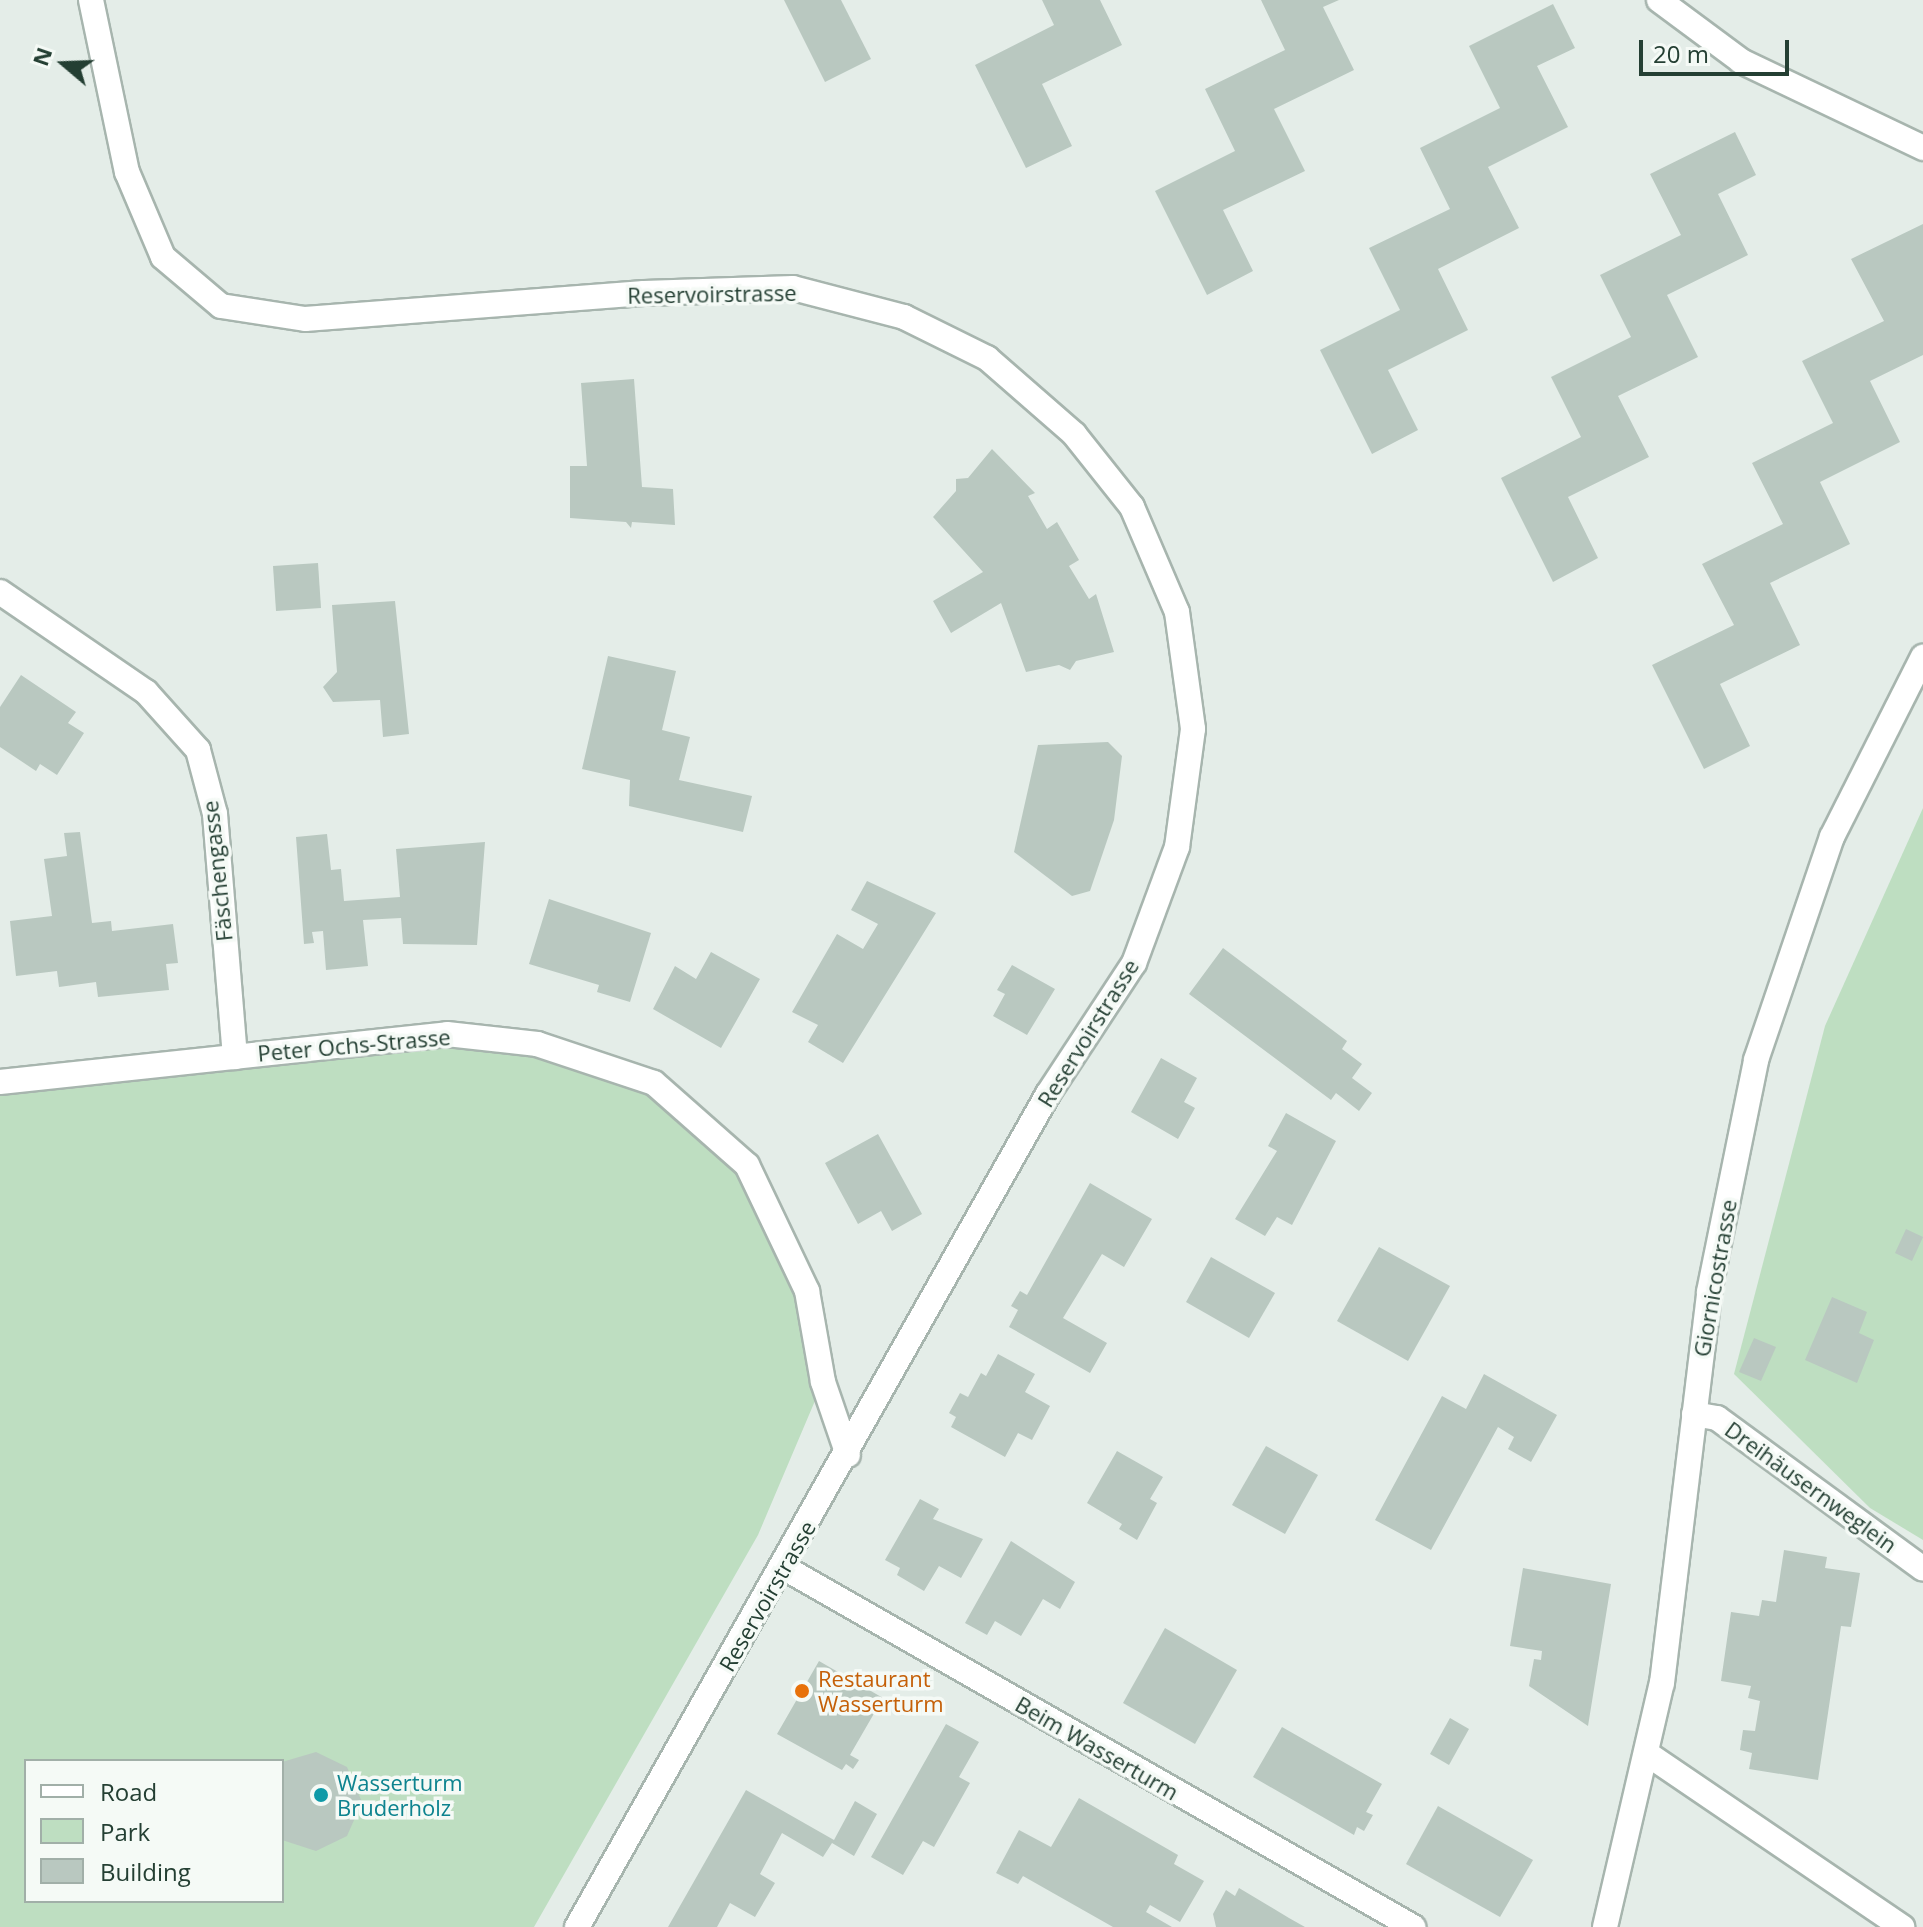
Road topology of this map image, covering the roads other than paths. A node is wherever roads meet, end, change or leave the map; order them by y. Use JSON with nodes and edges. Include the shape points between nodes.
{"nodes":[{"id":1,"x":91,"y":0,"type":"edge"},
{"id":2,"x":1659,"y":0,"type":"edge"},
{"id":3,"x":1923,"y":148,"type":"edge"},
{"id":4,"x":0,"y":592,"type":"edge"},
{"id":5,"x":1923,"y":657,"type":"edge"},
{"id":6,"x":235,"y":1057,"type":"junction"},
{"id":7,"x":0,"y":1082,"type":"edge"},
{"id":8,"x":1694,"y":1414,"type":"junction"},
{"id":9,"x":848,"y":1455,"type":"junction"},
{"id":10,"x":783,"y":1567,"type":"junction"},
{"id":11,"x":1923,"y":1569,"type":"edge"},
{"id":12,"x":1646,"y":1753,"type":"junction"},
{"id":13,"x":577,"y":1927,"type":"edge"},
{"id":14,"x":1413,"y":1927,"type":"edge"},
{"id":15,"x":1605,"y":1927,"type":"edge"},
{"id":16,"x":1902,"y":1927,"type":"edge"}],
"edges":[{"from":1,"to":9,"type":"street","name":"Reservoirstrasse","via":[[127,172],[163,257],[221,306],[305,319],[644,293],[793,288],[904,317],[987,358],[1074,434],[1132,507],[1177,612],[1187,660],[1193,729],[1177,847],[1134,963],[1048,1094]]},
{"from":2,"to":3,"type":"street","via":[[1741,61]]},
{"from":4,"to":6,"type":"street","name":"Fäschengasse","via":[[146,692],[198,750],[215,814]]},
{"from":5,"to":8,"type":"street","name":"Giornicostrasse","via":[[1832,837],[1756,1060],[1709,1292]]},
{"from":6,"to":7,"type":"street","name":"Peter Ochs-Strasse"},
{"from":6,"to":9,"type":"street","name":"Peter Ochs-Strasse","via":[[447,1034],[537,1044],[654,1083],[747,1165],[807,1291],[823,1382]]},
{"from":8,"to":11,"type":"street","name":"Dreihäusernweglein","via":[[1717,1418]]},
{"from":8,"to":12,"type":"street","name":"Giornicostrasse","via":[[1662,1683]]},
{"from":9,"to":10,"type":"street","name":"Reservoirstrasse"},
{"from":10,"to":13,"type":"street","name":"Reservoirstrasse"},
{"from":10,"to":14,"type":"street","name":"Beim Wasserturm"},
{"from":12,"to":15,"type":"street","name":"Giornicostrasse"},
{"from":12,"to":16,"type":"street"}]}
